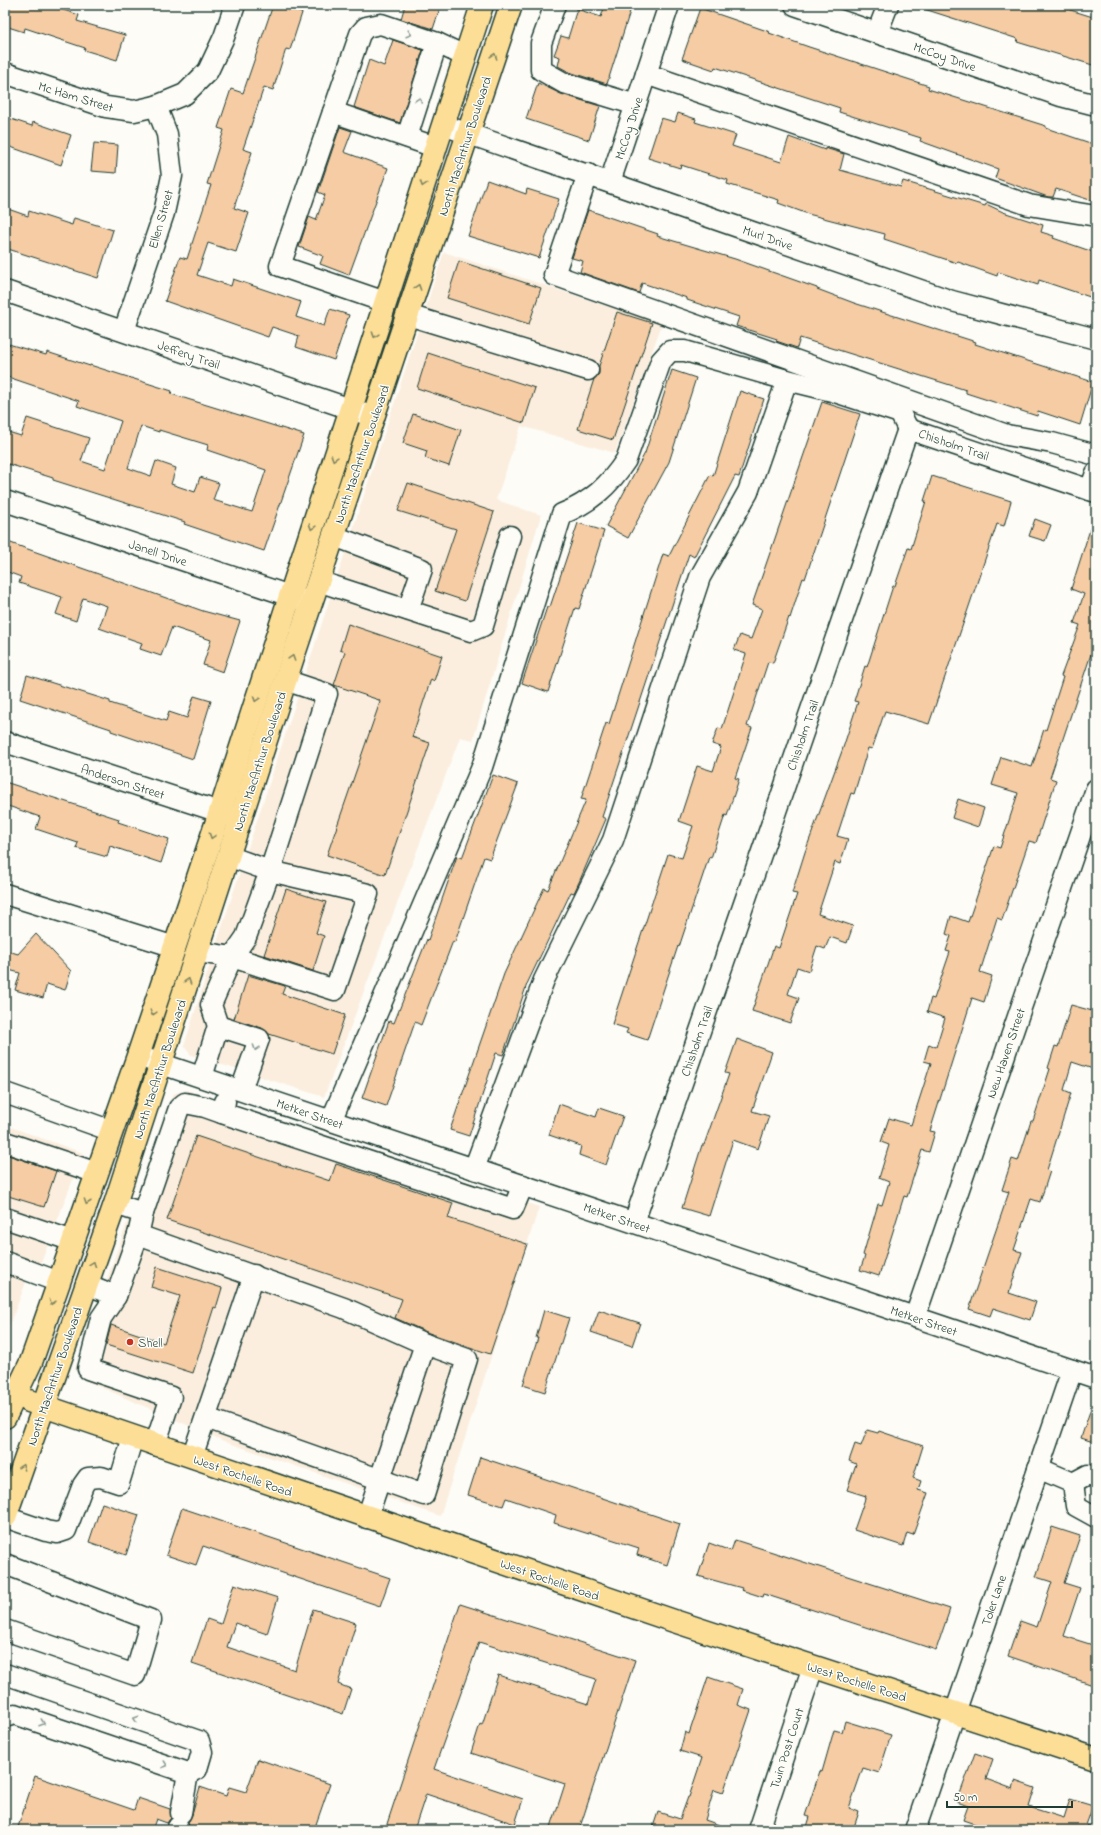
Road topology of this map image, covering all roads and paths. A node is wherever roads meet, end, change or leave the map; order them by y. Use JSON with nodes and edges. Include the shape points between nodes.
{"nodes":[{"id":1,"x":235,"y":5,"type":"edge"},
{"id":2,"x":482,"y":5,"type":"edge"},
{"id":3,"x":511,"y":5,"type":"edge"},
{"id":4,"x":555,"y":5,"type":"edge"},
{"id":5,"x":669,"y":5,"type":"edge"},
{"id":6,"x":795,"y":5,"type":"edge"},
{"id":7,"x":888,"y":5,"type":"edge"},
{"id":8,"x":877,"y":33,"type":"junction"},
{"id":9,"x":437,"y":43,"type":"junction"},
{"id":10,"x":465,"y":56,"type":"junction"},
{"id":11,"x":5,"y":73,"type":"edge"},
{"id":12,"x":646,"y":74,"type":"junction"},
{"id":13,"x":636,"y":105,"type":"junction"},
{"id":14,"x":1096,"y":105,"type":"edge"},
{"id":15,"x":156,"y":106,"type":"junction"},
{"id":16,"x":333,"y":112,"type":"junction"},
{"id":17,"x":443,"y":125,"type":"junction"},
{"id":18,"x":468,"y":133,"type":"junction"},
{"id":19,"x":407,"y":137,"type":"junction"},
{"id":20,"x":435,"y":147,"type":"junction"},
{"id":21,"x":588,"y":174,"type":"junction"},
{"id":22,"x":610,"y":182,"type":"junction"},
{"id":23,"x":1096,"y":216,"type":"edge"},
{"id":24,"x":5,"y":291,"type":"edge"},
{"id":25,"x":385,"y":302,"type":"junction"},
{"id":26,"x":408,"y":315,"type":"junction"},
{"id":27,"x":124,"y":331,"type":"junction"},
{"id":28,"x":1096,"y":339,"type":"edge"},
{"id":29,"x":588,"y":370,"type":"dead end"},
{"id":30,"x":786,"y":380,"type":"junction"},
{"id":31,"x":350,"y":409,"type":"junction"},
{"id":32,"x":374,"y":417,"type":"junction"},
{"id":33,"x":908,"y":429,"type":"junction"},
{"id":34,"x":1096,"y":455,"type":"edge"},
{"id":35,"x":1094,"y":485,"type":"edge"},
{"id":36,"x":5,"y":501,"type":"edge"},
{"id":37,"x":334,"y":536,"type":"junction"},
{"id":38,"x":510,"y":536,"type":"dead end"},
{"id":39,"x":318,"y":581,"type":"junction"},
{"id":40,"x":290,"y":596,"type":"junction"},
{"id":41,"x":311,"y":603,"type":"junction"},
{"id":42,"x":408,"y":610,"type":"junction"},
{"id":43,"x":285,"y":680,"type":"junction"},
{"id":44,"x":5,"y":742,"type":"edge"},
{"id":45,"x":1096,"y":789,"type":"edge"},
{"id":46,"x":220,"y":812,"type":"junction"},
{"id":47,"x":240,"y":819,"type":"junction"},
{"id":48,"x":228,"y":856,"type":"junction"},
{"id":49,"x":270,"y":871,"type":"junction"},
{"id":50,"x":5,"y":894,"type":"edge"},
{"id":51,"x":174,"y":947,"type":"junction"},
{"id":52,"x":198,"y":952,"type":"junction"},
{"id":53,"x":232,"y":957,"type":"junction"},
{"id":54,"x":218,"y":1026,"type":"junction"},
{"id":55,"x":138,"y":1056,"type":"junction"},
{"id":56,"x":161,"y":1063,"type":"junction"},
{"id":57,"x":202,"y":1077,"type":"junction"},
{"id":58,"x":236,"y":1088,"type":"junction"},
{"id":59,"x":5,"y":1093,"type":"edge"},
{"id":60,"x":125,"y":1095,"type":"junction"},
{"id":61,"x":222,"y":1113,"type":"junction"},
{"id":62,"x":331,"y":1120,"type":"junction"},
{"id":63,"x":112,"y":1131,"type":"junction"},
{"id":64,"x":5,"y":1142,"type":"edge"},
{"id":65,"x":474,"y":1169,"type":"junction"},
{"id":66,"x":97,"y":1173,"type":"junction"},
{"id":67,"x":523,"y":1185,"type":"junction"},
{"id":68,"x":115,"y":1204,"type":"junction"},
{"id":69,"x":143,"y":1213,"type":"junction"},
{"id":70,"x":5,"y":1218,"type":"edge"},
{"id":71,"x":634,"y":1222,"type":"junction"},
{"id":72,"x":138,"y":1235,"type":"junction"},
{"id":73,"x":73,"y":1241,"type":"junction"},
{"id":74,"x":5,"y":1262,"type":"edge"},
{"id":75,"x":254,"y":1275,"type":"junction"},
{"id":76,"x":59,"y":1282,"type":"junction"},
{"id":77,"x":86,"y":1284,"type":"junction"},
{"id":78,"x":116,"y":1296,"type":"junction"},
{"id":79,"x":915,"y":1317,"type":"junction"},
{"id":80,"x":425,"y":1344,"type":"junction"},
{"id":81,"x":1072,"y":1370,"type":"junction"},
{"id":82,"x":1096,"y":1378,"type":"edge"},
{"id":83,"x":10,"y":1395,"type":"edge"},
{"id":84,"x":43,"y":1406,"type":"junction"},
{"id":85,"x":5,"y":1417,"type":"edge"},
{"id":86,"x":206,"y":1418,"type":"junction"},
{"id":87,"x":133,"y":1437,"type":"junction"},
{"id":88,"x":155,"y":1444,"type":"junction"},
{"id":89,"x":192,"y":1457,"type":"junction"},
{"id":90,"x":1038,"y":1468,"type":"junction"},
{"id":91,"x":1096,"y":1478,"type":"edge"},
{"id":92,"x":380,"y":1481,"type":"junction"},
{"id":93,"x":1073,"y":1483,"type":"junction"},
{"id":94,"x":5,"y":1517,"type":"edge"},
{"id":95,"x":1096,"y":1517,"type":"edge"},
{"id":96,"x":367,"y":1518,"type":"junction"},
{"id":97,"x":5,"y":1564,"type":"edge"},
{"id":98,"x":5,"y":1630,"type":"edge"},
{"id":99,"x":813,"y":1667,"type":"junction"},
{"id":100,"x":5,"y":1674,"type":"edge"},
{"id":101,"x":954,"y":1713,"type":"junction"},
{"id":102,"x":5,"y":1717,"type":"edge"},
{"id":103,"x":1096,"y":1759,"type":"edge"},
{"id":104,"x":188,"y":1773,"type":"junction"},
{"id":105,"x":179,"y":1823,"type":"edge"},
{"id":106,"x":759,"y":1830,"type":"edge"},
{"id":107,"x":916,"y":1830,"type":"edge"}],
"edges":[{"from":1,"to":15,"type":"street","name":"Mc Ham Street","via":[[224,37],[208,70],[185,94]]},
{"from":2,"to":10,"type":"main road","name":"North MacArthur Boulevard"},
{"from":18,"to":3,"type":"main road","name":"North MacArthur Boulevard","one_way":true},
{"from":4,"to":13,"type":"street","via":[[541,43],[541,70],[564,83]]},
{"from":5,"to":12,"type":"street","name":"McCoy Drive"},
{"from":6,"to":8,"type":"street","name":"McCoy Drive"},
{"from":7,"to":8,"type":"street"},
{"from":8,"to":14,"type":"street","name":"McCoy Drive","via":[[1061,96]]},
{"from":9,"to":10,"type":"street"},
{"from":16,"to":9,"type":"street","one_way":true,"via":[[360,34],[366,27],[381,24]]},
{"from":19,"to":9,"type":"street","one_way":true},
{"from":10,"to":17,"type":"main road","name":"North MacArthur Boulevard"},
{"from":11,"to":15,"type":"street","name":"Mc Ham Street","via":[[106,107],[134,111]]},
{"from":12,"to":13,"type":"street","name":"McCoy Drive"},
{"from":12,"to":23,"type":"street","via":[[1029,205]]},
{"from":13,"to":22,"type":"street","name":"McCoy Drive"},
{"from":15,"to":27,"type":"street","name":"Ellen Street","via":[[167,134],[172,176],[164,213]]},
{"from":16,"to":19,"type":"street"},
{"from":16,"to":25,"type":"street","via":[[280,266]]},
{"from":17,"to":18,"type":"street","name":"Murl Drive"},
{"from":17,"to":20,"type":"main road","name":"North MacArthur Boulevard"},
{"from":18,"to":21,"type":"street","name":"Murl Drive"},
{"from":26,"to":18,"type":"main road","name":"North MacArthur Boulevard","one_way":true},
{"from":19,"to":20,"type":"street"},
{"from":20,"to":25,"type":"main road","name":"North MacArthur Boulevard","one_way":true},
{"from":21,"to":22,"type":"street","name":"Murl Drive"},
{"from":21,"to":34,"type":"street","via":[[554,276],[1007,436],[1052,443]]},
{"from":22,"to":28,"type":"street","name":"Murl Drive","via":[[952,301]]},
{"from":24,"to":27,"type":"street","name":"Jeffery Trail"},
{"from":25,"to":31,"type":"main road","name":"North MacArthur Boulevard","one_way":true},
{"from":26,"to":29,"type":"street"},
{"from":26,"to":32,"type":"main road","name":"North MacArthur Boulevard"},
{"from":27,"to":31,"type":"street","name":"Jeffery Trail"},
{"from":30,"to":33,"type":"street","via":[[832,391],[900,413]]},
{"from":30,"to":62,"type":"street","via":[[685,350],[670,351],[661,361],[626,460],[618,473],[597,495],[562,514],[482,767]]},
{"from":30,"to":65,"type":"street","via":[[748,492],[700,577],[613,840],[544,980]]},
{"from":31,"to":32,"type":"street","name":"Jeffery Trail"},
{"from":31,"to":40,"type":"main road","name":"North MacArthur Boulevard","one_way":true},
{"from":32,"to":37,"type":"main road","name":"North MacArthur Boulevard"},
{"from":33,"to":35,"type":"street","name":"Chisholm Trail"},
{"from":33,"to":71,"type":"street","name":"Chisholm Trail"},
{"from":36,"to":40,"type":"street","name":"Janell Drive"},
{"from":37,"to":39,"type":"main road","name":"North MacArthur Boulevard"},
{"from":37,"to":42,"type":"street","via":[[422,569]]},
{"from":38,"to":42,"type":"street","via":[[483,626],[471,630]]},
{"from":39,"to":41,"type":"main road","name":"North MacArthur Boulevard"},
{"from":39,"to":42,"type":"street"},
{"from":40,"to":41,"type":"street","name":"Janell Drive"},
{"from":40,"to":46,"type":"main road","name":"North MacArthur Boulevard","one_way":true},
{"from":43,"to":41,"type":"main road","name":"North MacArthur Boulevard","one_way":true},
{"from":43,"to":47,"type":"main road","name":"North MacArthur Boulevard"},
{"from":43,"to":49,"type":"street","via":[[327,694]]},
{"from":44,"to":46,"type":"street","name":"Anderson Street"},
{"from":45,"to":79,"type":"street","name":"New Haven Street"},
{"from":46,"to":47,"type":"street","name":"Anderson Street"},
{"from":46,"to":51,"type":"main road","name":"North MacArthur Boulevard","one_way":true},
{"from":47,"to":48,"type":"main road","name":"North MacArthur Boulevard"},
{"from":48,"to":49,"type":"street"},
{"from":48,"to":52,"type":"main road","name":"North MacArthur Boulevard"},
{"from":49,"to":53,"type":"street","via":[[246,937]]},
{"from":49,"to":53,"type":"street","via":[[368,894],[336,990]]},
{"from":50,"to":51,"type":"street"},
{"from":51,"to":55,"type":"main road","name":"North MacArthur Boulevard","one_way":true},
{"from":52,"to":53,"type":"street"},
{"from":56,"to":52,"type":"main road","name":"North MacArthur Boulevard","one_way":true},
{"from":53,"to":54,"type":"street","via":[[211,1005]]},
{"from":54,"to":57,"type":"street"},
{"from":54,"to":58,"type":"street","one_way":true,"via":[[259,1039]]},
{"from":55,"to":56,"type":"street","name":"Metker Street"},
{"from":55,"to":60,"type":"main road","name":"North MacArthur Boulevard"},
{"from":56,"to":57,"type":"street","name":"Metker Street"},
{"from":56,"to":68,"type":"main road","name":"North MacArthur Boulevard"},
{"from":57,"to":58,"type":"street","name":"Metker Street"},
{"from":58,"to":61,"type":"street"},
{"from":58,"to":62,"type":"street","name":"Metker Street"},
{"from":59,"to":63,"type":"street"},
{"from":60,"to":63,"type":"main road","name":"North MacArthur Boulevard"},
{"from":60,"to":68,"type":"main road","via":[[121,1133],[109,1194],[110,1200]]},
{"from":61,"to":67,"type":"street","via":[[513,1209]]},
{"from":61,"to":69,"type":"street","via":[[185,1103],[179,1108]]},
{"from":62,"to":65,"type":"street","name":"Metker Street"},
{"from":63,"to":66,"type":"main road","name":"North MacArthur Boulevard"},
{"from":64,"to":66,"type":"street"},
{"from":65,"to":67,"type":"street","name":"Metker Street"},
{"from":66,"to":73,"type":"main road","name":"North MacArthur Boulevard","one_way":true},
{"from":67,"to":71,"type":"street","name":"Metker Street"},
{"from":68,"to":69,"type":"street"},
{"from":77,"to":68,"type":"main road","name":"North MacArthur Boulevard","one_way":true},
{"from":69,"to":72,"type":"street"},
{"from":70,"to":73,"type":"street"},
{"from":71,"to":79,"type":"street","name":"Metker Street"},
{"from":72,"to":75,"type":"street"},
{"from":72,"to":78,"type":"street"},
{"from":73,"to":76,"type":"main road","name":"North MacArthur Boulevard"},
{"from":74,"to":76,"type":"street"},
{"from":75,"to":80,"type":"street","via":[[344,1308]]},
{"from":75,"to":86,"type":"street"},
{"from":76,"to":83,"type":"main road","name":"North MacArthur Boulevard","one_way":true,"via":[[31,1362]]},
{"from":77,"to":78,"type":"street"},
{"from":77,"to":84,"type":"main road","name":"North MacArthur Boulevard"},
{"from":78,"to":88,"type":"street","via":[[101,1318],[88,1369],[171,1397]]},
{"from":79,"to":81,"type":"street","name":"Metker Street"},
{"from":80,"to":92,"type":"street"},
{"from":80,"to":92,"type":"street","via":[[467,1359],[424,1495]]},
{"from":81,"to":82,"type":"street","name":"Metker Street"},
{"from":81,"to":90,"type":"street","name":"Toler Lane"},
{"from":83,"to":84,"type":"main road","name":"West Rochelle Road"},
{"from":83,"to":85,"type":"main road","name":"North MacArthur Boulevard"},
{"from":84,"to":87,"type":"main road","name":"West Rochelle Road"},
{"from":94,"to":84,"type":"main road","name":"North MacArthur Boulevard","one_way":true},
{"from":86,"to":89,"type":"street"},
{"from":86,"to":92,"type":"street"},
{"from":87,"to":88,"type":"main road","name":"West Rochelle Road"},
{"from":87,"to":94,"type":"street","via":[[119,1483],[101,1477],[88,1478],[83,1484],[66,1530],[57,1533],[46,1531]]},
{"from":88,"to":89,"type":"main road","name":"West Rochelle Road"},
{"from":89,"to":96,"type":"main road","name":"West Rochelle Road"},
{"from":90,"to":93,"type":"street"},
{"from":90,"to":101,"type":"street","name":"Toler Lane"},
{"from":91,"to":93,"type":"street","via":[[1088,1475]]},
{"from":92,"to":96,"type":"street"},
{"from":93,"to":95,"type":"street","via":[[1076,1506]]},
{"from":96,"to":99,"type":"main road","name":"West Rochelle Road"},
{"from":97,"to":98,"type":"street","via":[[151,1620],[135,1675]]},
{"from":99,"to":101,"type":"main road","name":"West Rochelle Road"},
{"from":99,"to":106,"type":"street","name":"Twin Post Court"},
{"from":104,"to":100,"type":"street","one_way":true,"via":[[197,1769],[202,1752],[199,1741]]},
{"from":101,"to":103,"type":"main road","name":"West Rochelle Road"},
{"from":101,"to":107,"type":"street","name":"Toler Lane"},
{"from":102,"to":104,"type":"street","one_way":true,"via":[[15,1714]]},
{"from":104,"to":105,"type":"street"}]}
